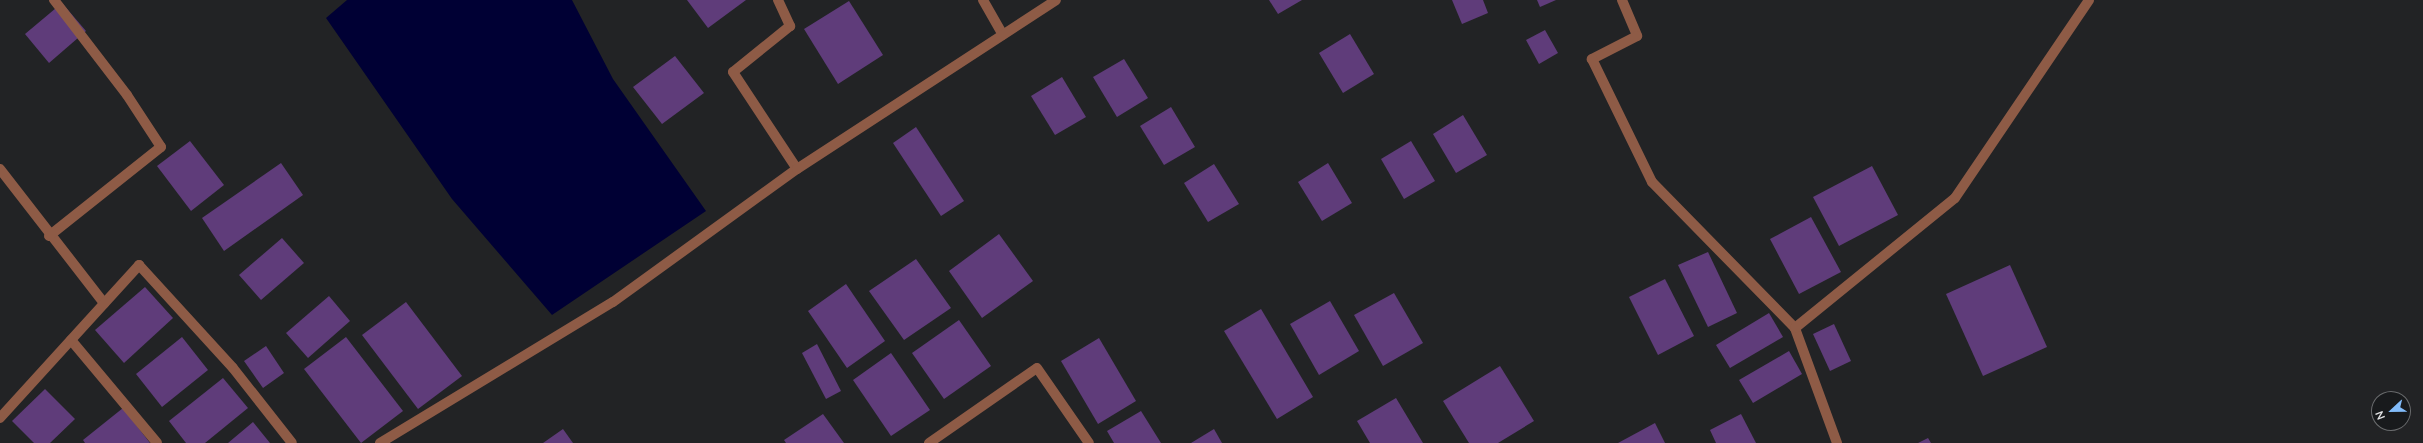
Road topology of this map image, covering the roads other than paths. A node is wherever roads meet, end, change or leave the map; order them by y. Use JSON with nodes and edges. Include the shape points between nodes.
{"nodes":[{"id":1,"x":54,"y":0,"type":"edge"},
{"id":2,"x":778,"y":0,"type":"edge"},
{"id":3,"x":984,"y":0,"type":"edge"},
{"id":4,"x":1056,"y":0,"type":"edge"},
{"id":5,"x":1622,"y":0,"type":"edge"},
{"id":6,"x":2089,"y":0,"type":"edge"},
{"id":7,"x":1003,"y":35,"type":"junction"},
{"id":8,"x":0,"y":169,"type":"edge"},
{"id":9,"x":797,"y":169,"type":"junction"},
{"id":10,"x":49,"y":236,"type":"junction"},
{"id":11,"x":104,"y":303,"type":"junction"},
{"id":12,"x":1795,"y":328,"type":"junction"},
{"id":13,"x":71,"y":340,"type":"junction"},
{"id":14,"x":0,"y":418,"type":"edge"},
{"id":15,"x":157,"y":443,"type":"edge"},
{"id":16,"x":292,"y":443,"type":"edge"},
{"id":17,"x":380,"y":443,"type":"edge"},
{"id":18,"x":929,"y":443,"type":"edge"},
{"id":19,"x":1089,"y":443,"type":"edge"},
{"id":20,"x":1837,"y":443,"type":"edge"}],
"edges":[{"from":1,"to":10,"type":"street","via":[[127,95],[161,147]]},
{"from":2,"to":9,"type":"street","via":[[790,26],[733,72]]},
{"from":3,"to":7,"type":"street"},
{"from":4,"to":7,"type":"street"},
{"from":5,"to":12,"type":"street","via":[[1637,36],[1592,59],[1652,182]]},
{"from":6,"to":12,"type":"street","via":[[1955,198]]},
{"from":7,"to":9,"type":"street"},
{"from":8,"to":10,"type":"street"},
{"from":9,"to":17,"type":"street","via":[[613,302]]},
{"from":10,"to":11,"type":"street"},
{"from":11,"to":13,"type":"street"},
{"from":11,"to":16,"type":"street","via":[[139,265],[233,368]]},
{"from":12,"to":20,"type":"street"},
{"from":13,"to":14,"type":"street"},
{"from":13,"to":15,"type":"street"},
{"from":18,"to":19,"type":"street","via":[[1037,368]]}]}
